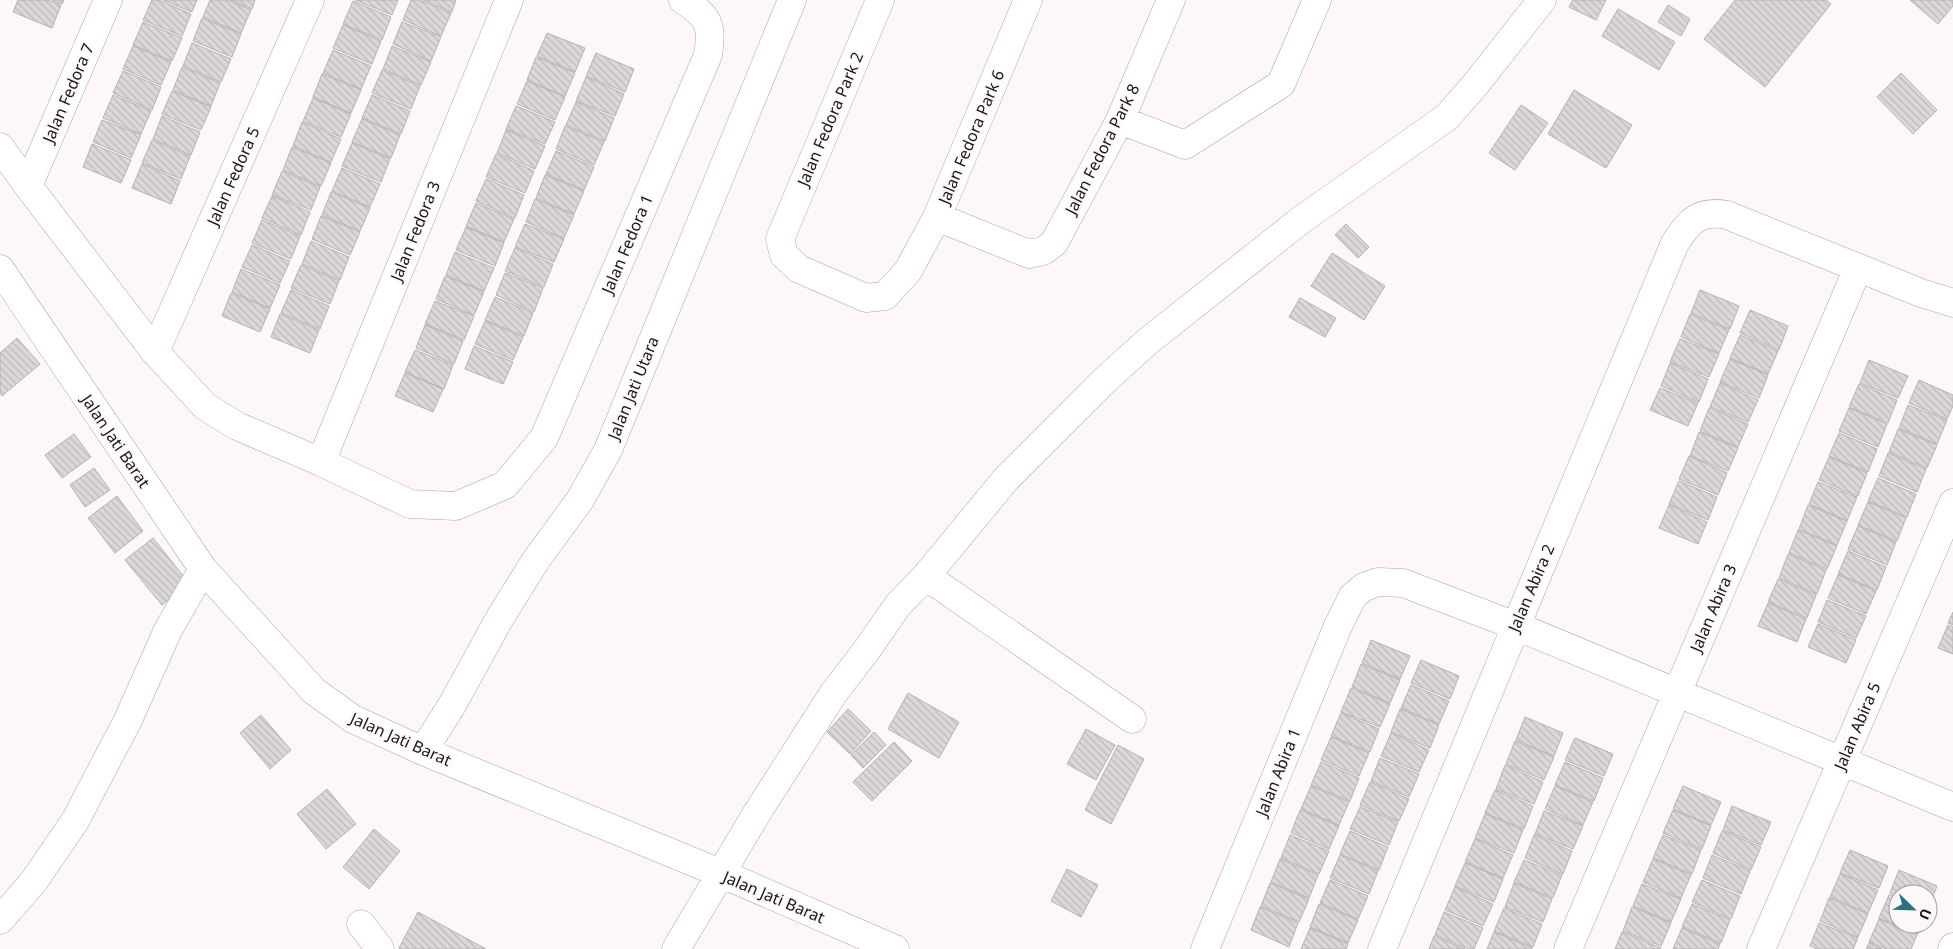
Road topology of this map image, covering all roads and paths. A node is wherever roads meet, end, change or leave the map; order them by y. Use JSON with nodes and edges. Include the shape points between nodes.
{"nodes":[{"id":1,"x":108,"y":0,"type":"edge"},
{"id":2,"x":310,"y":0,"type":"edge"},
{"id":3,"x":509,"y":0,"type":"edge"},
{"id":4,"x":683,"y":0,"type":"edge"},
{"id":5,"x":792,"y":0,"type":"edge"},
{"id":6,"x":880,"y":0,"type":"edge"},
{"id":7,"x":1028,"y":0,"type":"edge"},
{"id":8,"x":1171,"y":0,"type":"edge"},
{"id":9,"x":1317,"y":0,"type":"edge"},
{"id":10,"x":1542,"y":0,"type":"edge"},
{"id":11,"x":1120,"y":120,"type":"junction"},
{"id":12,"x":0,"y":147,"type":"edge"},
{"id":13,"x":28,"y":186,"type":"junction"},
{"id":14,"x":937,"y":217,"type":"junction"},
{"id":15,"x":780,"y":239,"type":"joint"},
{"id":16,"x":1858,"y":268,"type":"junction"},
{"id":17,"x":0,"y":269,"type":"edge"},
{"id":18,"x":1953,"y":303,"type":"edge"},
{"id":19,"x":155,"y":352,"type":"junction"},
{"id":20,"x":321,"y":462,"type":"junction"},
{"id":21,"x":1953,"y":502,"type":"edge"},
{"id":22,"x":203,"y":569,"type":"junction"},
{"id":23,"x":926,"y":576,"type":"junction"},
{"id":24,"x":1516,"y":626,"type":"junction"},
{"id":25,"x":1677,"y":693,"type":"junction"},
{"id":26,"x":1132,"y":718,"type":"dead end"},
{"id":27,"x":424,"y":751,"type":"junction"},
{"id":28,"x":1842,"y":761,"type":"junction"},
{"id":29,"x":1953,"y":807,"type":"edge"},
{"id":30,"x":720,"y":873,"type":"junction"},
{"id":31,"x":0,"y":920,"type":"edge"},
{"id":32,"x":361,"y":924,"type":"dead end"},
{"id":33,"x":380,"y":949,"type":"edge"},
{"id":34,"x":676,"y":949,"type":"edge"},
{"id":35,"x":896,"y":949,"type":"edge"},
{"id":36,"x":1205,"y":949,"type":"edge"},
{"id":37,"x":1382,"y":949,"type":"edge"},
{"id":38,"x":1568,"y":949,"type":"edge"},
{"id":39,"x":1761,"y":949,"type":"edge"}],
"edges":[{"from":1,"to":13,"type":"street","name":"Jalan Fedora 7"},
{"from":2,"to":19,"type":"street","name":"Jalan Fedora 5"},
{"from":3,"to":20,"type":"street","name":"Jalan Fedora 3"},
{"from":4,"to":20,"type":"street","name":"Jalan Fedora 1","via":[[706,19],[710,39],[708,55],[544,438],[505,485],[456,506],[410,504]]},
{"from":5,"to":27,"type":"street","name":"Jalan Jati Utara","via":[[608,450],[580,500],[536,560],[501,616]]},
{"from":6,"to":15,"type":"street","name":"Jalan Fedora Park 2"},
{"from":7,"to":14,"type":"street","name":"Jalan Fedora Park 6"},
{"from":8,"to":11,"type":"street","name":"Jalan Fedora Park 8"},
{"from":9,"to":11,"type":"street","via":[[1281,84],[1185,146]]},
{"from":10,"to":23,"type":"street","via":[[1447,117],[1301,220],[1147,342],[1105,380],[1006,478]]},
{"from":11,"to":14,"type":"street","name":"Jalan Fedora Park 8","via":[[1054,243],[1043,251],[1029,254]]},
{"from":12,"to":13,"type":"street"},
{"from":13,"to":19,"type":"street"},
{"from":14,"to":15,"type":"street","name":"Jalan Fedora Park 6","via":[[908,271],[885,296],[866,298],[799,269],[784,255]]},
{"from":16,"to":18,"type":"street"},
{"from":16,"to":24,"type":"street","name":"Jalan Abira 2","via":[[1727,215],[1698,216],[1684,228]]},
{"from":16,"to":25,"type":"street","name":"Jalan Abira 3"},
{"from":17,"to":22,"type":"street","name":"Jalan Jati Barat"},
{"from":19,"to":20,"type":"street","via":[[206,407],[237,426]]},
{"from":21,"to":28,"type":"street","name":"Jalan Abira 5"},
{"from":22,"to":27,"type":"street","name":"Jalan Jati Barat","via":[[314,691],[352,719]]},
{"from":22,"to":31,"type":"street","via":[[168,630],[128,720],[75,820],[34,881]]},
{"from":23,"to":26,"type":"street"},
{"from":23,"to":30,"type":"street","via":[[898,606],[833,694]]},
{"from":24,"to":25,"type":"street"},
{"from":24,"to":36,"type":"street","name":"Jalan Abira 1","via":[[1403,583],[1378,582],[1353,596]]},
{"from":24,"to":37,"type":"street","name":"Jalan Abira 2"},
{"from":25,"to":28,"type":"street"},
{"from":25,"to":38,"type":"street","name":"Jalan Abira 3"},
{"from":27,"to":30,"type":"street","name":"Jalan Jati Barat"},
{"from":28,"to":29,"type":"street"},
{"from":28,"to":39,"type":"street","name":"Jalan Abira 5"},
{"from":30,"to":34,"type":"street"},
{"from":30,"to":35,"type":"street","name":"Jalan Jati Barat"},
{"from":32,"to":33,"type":"street"}]}
